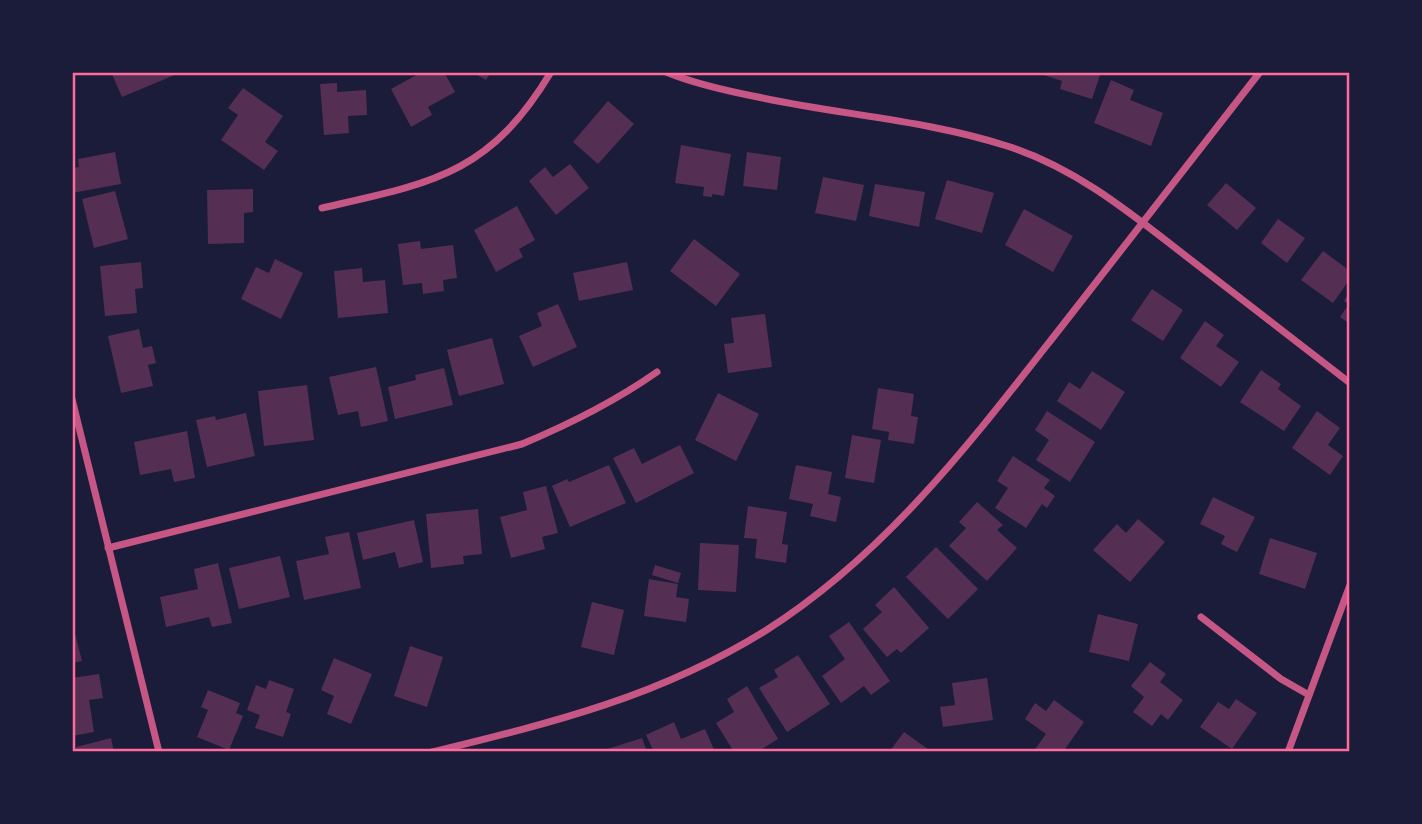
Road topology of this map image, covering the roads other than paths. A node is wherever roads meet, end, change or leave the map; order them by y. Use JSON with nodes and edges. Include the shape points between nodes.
{"nodes":[{"id":1,"x":551,"y":72,"type":"edge"},
{"id":2,"x":666,"y":72,"type":"edge"},
{"id":3,"x":1260,"y":72,"type":"edge"},
{"id":4,"x":322,"y":208,"type":"dead end"},
{"id":5,"x":1142,"y":222,"type":"junction"},
{"id":6,"x":657,"y":372,"type":"dead end"},
{"id":7,"x":1350,"y":383,"type":"edge"},
{"id":8,"x":72,"y":400,"type":"edge"},
{"id":9,"x":108,"y":548,"type":"junction"},
{"id":10,"x":1350,"y":585,"type":"edge"},
{"id":11,"x":1201,"y":617,"type":"dead end"},
{"id":12,"x":1309,"y":695,"type":"junction"},
{"id":13,"x":159,"y":752,"type":"edge"},
{"id":14,"x":432,"y":752,"type":"edge"},
{"id":15,"x":1288,"y":752,"type":"edge"}],
"edges":[{"from":1,"to":4,"type":"street","via":[[522,116],[489,148],[451,173]]},
{"from":2,"to":5,"type":"street","via":[[802,107],[1008,146],[1085,182]]},
{"from":3,"to":5,"type":"street"},
{"from":5,"to":7,"type":"street"},
{"from":5,"to":14,"type":"street","via":[[935,484],[895,527],[833,581],[766,631],[644,693]]},
{"from":6,"to":9,"type":"street","via":[[581,418],[522,444]]},
{"from":8,"to":9,"type":"street"},
{"from":9,"to":13,"type":"street"},
{"from":10,"to":12,"type":"street"},
{"from":11,"to":12,"type":"street"},
{"from":12,"to":15,"type":"street"}]}
